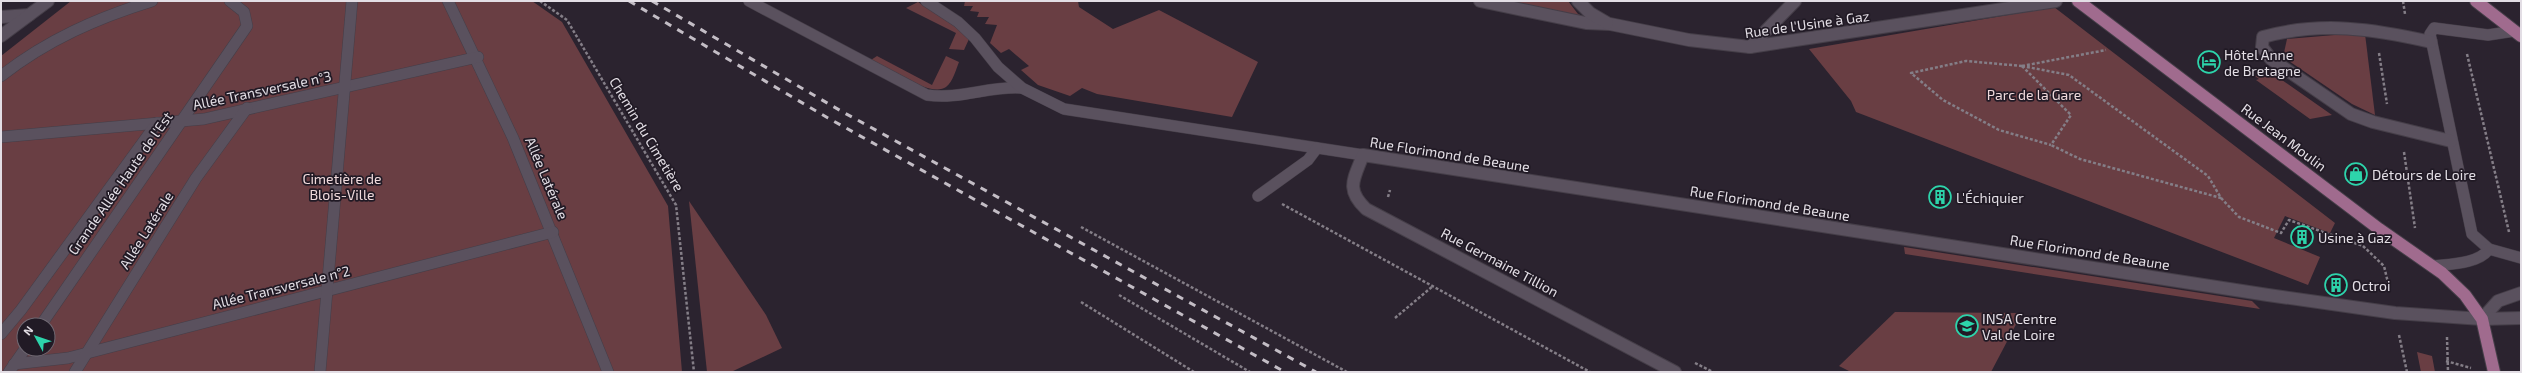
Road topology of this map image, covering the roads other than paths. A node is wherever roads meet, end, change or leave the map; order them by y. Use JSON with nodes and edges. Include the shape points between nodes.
{"nodes":[{"id":1,"x":48,"y":1,"type":"edge"},
{"id":2,"x":152,"y":1,"type":"edge"},
{"id":3,"x":230,"y":1,"type":"edge"},
{"id":4,"x":352,"y":1,"type":"edge"},
{"id":5,"x":448,"y":1,"type":"edge"},
{"id":6,"x":749,"y":1,"type":"edge"},
{"id":7,"x":926,"y":1,"type":"edge"},
{"id":8,"x":1480,"y":1,"type":"edge"},
{"id":9,"x":1578,"y":1,"type":"edge"},
{"id":10,"x":1795,"y":1,"type":"edge"},
{"id":11,"x":2056,"y":1,"type":"edge"},
{"id":12,"x":2078,"y":1,"type":"edge"},
{"id":13,"x":2476,"y":1,"type":"edge"},
{"id":14,"x":29,"y":15,"type":"junction"},
{"id":15,"x":1,"y":17,"type":"edge"},
{"id":16,"x":1610,"y":24,"type":"junction"},
{"id":17,"x":2518,"y":34,"type":"edge"},
{"id":18,"x":1,"y":36,"type":"edge"},
{"id":19,"x":2431,"y":42,"type":"junction"},
{"id":20,"x":1750,"y":48,"type":"junction"},
{"id":21,"x":478,"y":57,"type":"junction"},
{"id":22,"x":1,"y":76,"type":"edge"},
{"id":23,"x":343,"y":87,"type":"junction"},
{"id":24,"x":1022,"y":88,"type":"junction"},
{"id":25,"x":247,"y":108,"type":"junction"},
{"id":26,"x":182,"y":120,"type":"junction"},
{"id":27,"x":157,"y":123,"type":"junction"},
{"id":28,"x":1,"y":137,"type":"edge"},
{"id":29,"x":2451,"y":141,"type":"junction"},
{"id":30,"x":1316,"y":148,"type":"junction"},
{"id":31,"x":1363,"y":155,"type":"junction"},
{"id":32,"x":1258,"y":196,"type":"dead end"},
{"id":33,"x":553,"y":232,"type":"junction"},
{"id":34,"x":2489,"y":249,"type":"junction"},
{"id":35,"x":2521,"y":258,"type":"edge"},
{"id":36,"x":2432,"y":266,"type":"junction"},
{"id":37,"x":328,"y":291,"type":"junction"},
{"id":38,"x":2521,"y":294,"type":"edge"},
{"id":39,"x":47,"y":317,"type":"edge"},
{"id":40,"x":2521,"y":318,"type":"edge"},
{"id":41,"x":2482,"y":319,"type":"junction"},
{"id":42,"x":1,"y":334,"type":"edge"},
{"id":43,"x":86,"y":353,"type":"junction"},
{"id":44,"x":20,"y":357,"type":"edge"},
{"id":45,"x":12,"y":368,"type":"edge"},
{"id":46,"x":75,"y":372,"type":"edge"},
{"id":47,"x":320,"y":372,"type":"edge"},
{"id":48,"x":608,"y":372,"type":"edge"},
{"id":49,"x":1675,"y":372,"type":"edge"},
{"id":50,"x":2494,"y":372,"type":"edge"}],
"edges":[{"from":1,"to":14,"type":"street"},
{"from":2,"to":22,"type":"lane","via":[[109,14],[65,32],[26,55]]},
{"from":3,"to":26,"type":"lane","name":"Grande Allée Haute de l'Est","via":[[244,12],[247,26]]},
{"from":4,"to":23,"type":"lane"},
{"from":5,"to":21,"type":"lane","name":"Allée Latérale"},
{"from":6,"to":24,"type":"lane","via":[[927,95],[939,98],[1007,85]]},
{"from":7,"to":24,"type":"lane","via":[[964,27],[998,66]]},
{"from":8,"to":16,"type":"street","name":"Rue de l'Usine à Gaz","via":[[1586,23]]},
{"from":9,"to":16,"type":"street","name":"Rue de l'Usine à Gaz","via":[[1590,13]]},
{"from":10,"to":20,"type":"street"},
{"from":11,"to":20,"type":"street","name":"Rue de l'Usine à Gaz"},
{"from":12,"to":36,"type":"main road","name":"Rue Jean Moulin","via":[[2379,229]]},
{"from":13,"to":17,"type":"main road"},
{"from":14,"to":15,"type":"street"},
{"from":14,"to":18,"type":"street"},
{"from":16,"to":20,"type":"street","name":"Rue de l'Usine à Gaz","via":[[1689,40]]},
{"from":17,"to":19,"type":"lane","via":[[2488,35],[2434,28],[2430,34]]},
{"from":19,"to":29,"type":"lane"},
{"from":19,"to":29,"type":"street","via":[[2364,27],[2340,26],[2277,32],[2263,37],[2262,47],[2271,59],[2351,114]]},
{"from":21,"to":23,"type":"lane","name":"Allée Transversale n°3"},
{"from":21,"to":33,"type":"lane","name":"Allée Latérale"},
{"from":23,"to":25,"type":"lane","name":"Allée Transversale n°3"},
{"from":23,"to":37,"type":"lane"},
{"from":24,"to":30,"type":"lane","name":"Rue Florimond de Beaune","via":[[1073,111]]},
{"from":25,"to":26,"type":"lane","name":"Allée Transversale n°3","via":[[204,119]]},
{"from":25,"to":43,"type":"lane","name":"Allée Latérale","via":[[196,178]]},
{"from":26,"to":27,"type":"lane","name":"Allée Transversale n°3"},
{"from":26,"to":39,"type":"lane","name":"Grande Allée Haute de l'Est"},
{"from":27,"to":28,"type":"lane","name":"Allée Transversale n°3"},
{"from":27,"to":42,"type":"lane"},
{"from":29,"to":34,"type":"lane","via":[[2472,234]]},
{"from":30,"to":31,"type":"lane","name":"Rue Florimond de Beaune"},
{"from":30,"to":32,"type":"lane","via":[[1308,160]]},
{"from":31,"to":41,"type":"street","name":"Rue Florimond de Beaune","via":[[2268,295],[2395,313]]},
{"from":31,"to":49,"type":"street","name":"Rue Germaine Tillion","via":[[1351,187],[1354,199],[1366,209]]},
{"from":33,"to":37,"type":"lane","name":"Allée Transversale n°2"},
{"from":33,"to":48,"type":"lane","name":"Allée Latérale"},
{"from":34,"to":35,"type":"lane"},
{"from":34,"to":36,"type":"lane","via":[[2485,255],[2474,260]]},
{"from":36,"to":41,"type":"main road","name":"Rue Jean Moulin","via":[[2465,295]]},
{"from":37,"to":43,"type":"lane","name":"Allée Transversale n°2"},
{"from":37,"to":47,"type":"lane"},
{"from":38,"to":41,"type":"street","via":[[2504,296],[2491,305]]},
{"from":40,"to":41,"type":"street","name":"Rue Florimond de Beaune"},
{"from":41,"to":50,"type":"main road"},
{"from":43,"to":45,"type":"lane","name":"Allée Transversale n°2"},
{"from":43,"to":46,"type":"lane","name":"Allée Latérale"},
{"from":44,"to":45,"type":"lane"}]}
